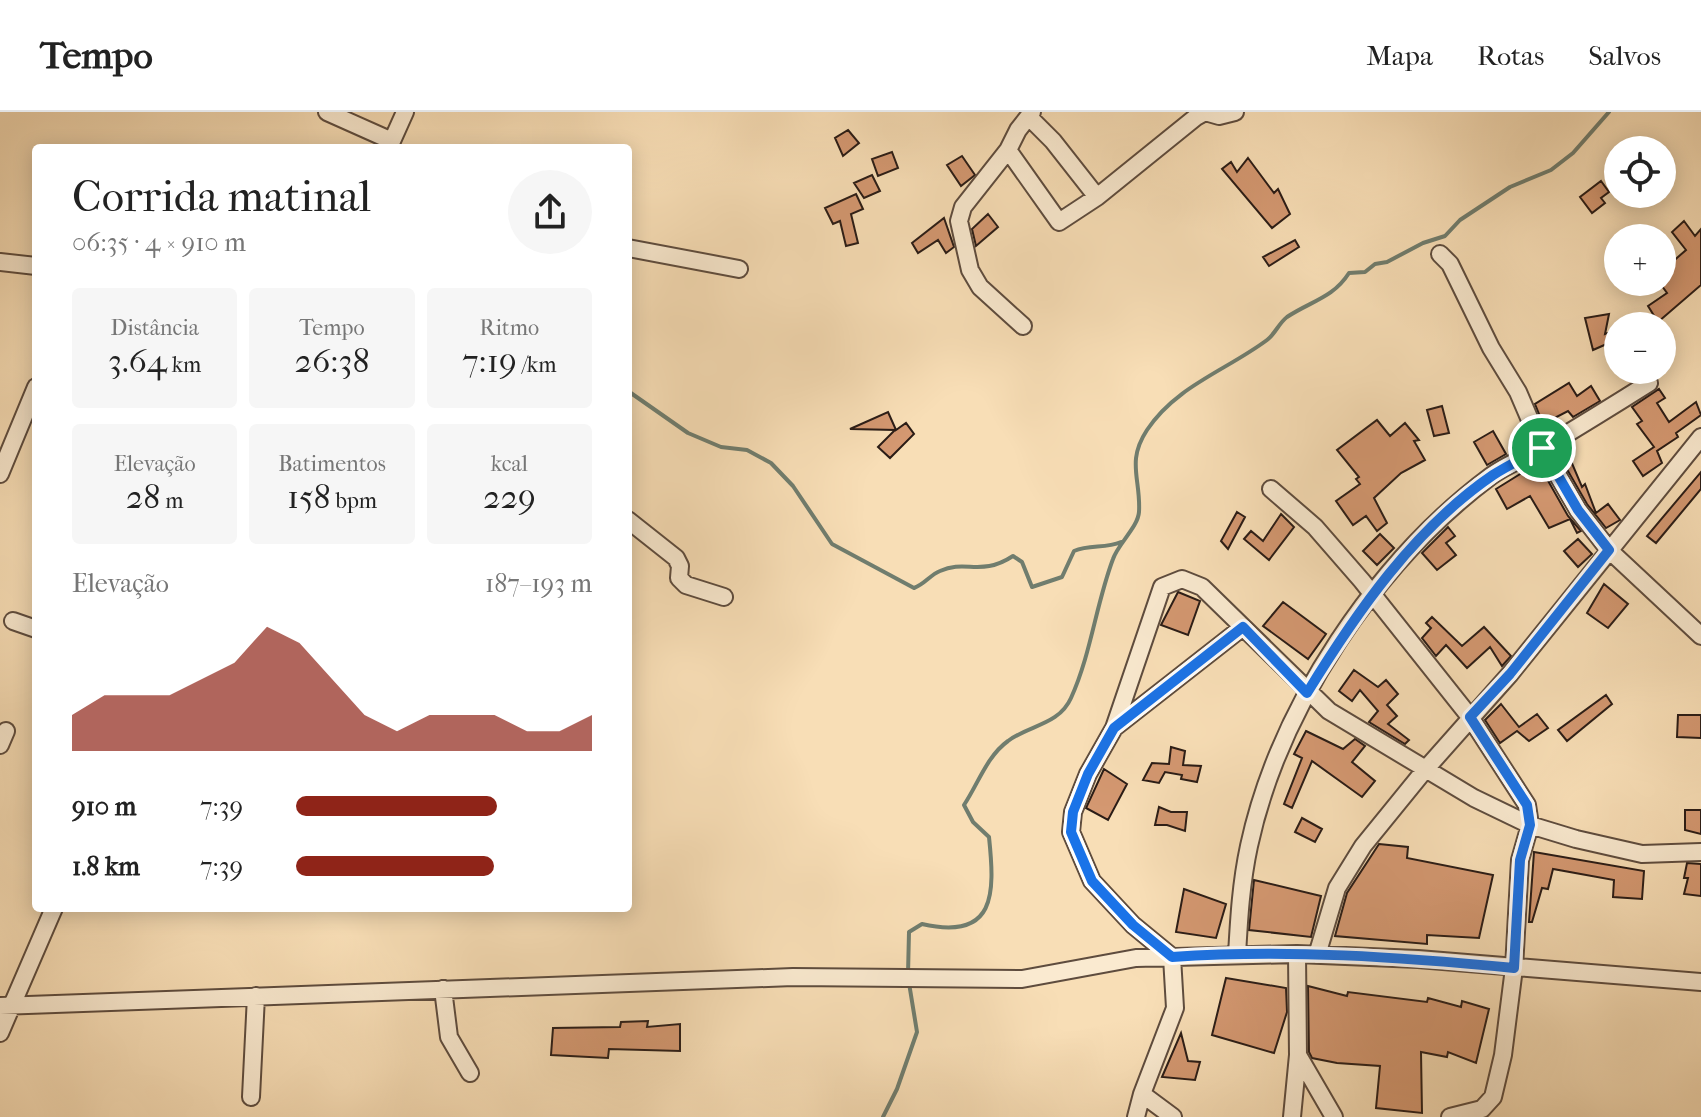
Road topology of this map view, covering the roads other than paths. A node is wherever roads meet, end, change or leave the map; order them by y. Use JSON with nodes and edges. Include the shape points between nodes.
{"nodes":[{"id":1,"x":327,"y":112,"type":"edge"},
{"id":2,"x":405,"y":112,"type":"edge"},
{"id":3,"x":417,"y":112,"type":"edge"},
{"id":4,"x":1235,"y":112,"type":"edge"},
{"id":5,"x":1031,"y":114,"type":"edge"},
{"id":6,"x":390,"y":144,"type":"edge"},
{"id":7,"x":1008,"y":150,"type":"junction"},
{"id":8,"x":1097,"y":197,"type":"junction"},
{"id":9,"x":632,"y":249,"type":"edge"},
{"id":10,"x":1440,"y":254,"type":"dead end"},
{"id":11,"x":0,"y":262,"type":"edge"},
{"id":12,"x":32,"y":266,"type":"edge"},
{"id":13,"x":739,"y":269,"type":"dead end"},
{"id":14,"x":1023,"y":326,"type":"dead end"},
{"id":15,"x":1647,"y":384,"type":"edge"},
{"id":16,"x":32,"y":397,"type":"edge"},
{"id":17,"x":1701,"y":437,"type":"edge"},
{"id":18,"x":1542,"y":448,"type":"junction"},
{"id":19,"x":0,"y":474,"type":"edge"},
{"id":20,"x":1271,"y":489,"type":"dead end"},
{"id":21,"x":632,"y":523,"type":"edge"},
{"id":22,"x":1609,"y":550,"type":"junction"},
{"id":23,"x":1373,"y":595,"type":"junction"},
{"id":24,"x":724,"y":597,"type":"dead end"},
{"id":25,"x":13,"y":621,"type":"dead end"},
{"id":26,"x":1243,"y":627,"type":"junction"},
{"id":27,"x":32,"y":628,"type":"edge"},
{"id":28,"x":1701,"y":636,"type":"edge"},
{"id":29,"x":1307,"y":693,"type":"junction"},
{"id":30,"x":1470,"y":717,"type":"junction"},
{"id":31,"x":1114,"y":728,"type":"junction"},
{"id":32,"x":1424,"y":771,"type":"junction"},
{"id":33,"x":1530,"y":825,"type":"junction"},
{"id":34,"x":1701,"y":852,"type":"edge"},
{"id":35,"x":52,"y":912,"type":"edge"},
{"id":36,"x":1297,"y":954,"type":"junction"},
{"id":37,"x":1237,"y":955,"type":"junction"},
{"id":38,"x":1317,"y":955,"type":"junction"},
{"id":39,"x":1172,"y":957,"type":"junction"},
{"id":40,"x":1514,"y":968,"type":"junction"},
{"id":41,"x":1701,"y":982,"type":"edge"},
{"id":42,"x":443,"y":989,"type":"junction"},
{"id":43,"x":256,"y":996,"type":"junction"},
{"id":44,"x":7,"y":1005,"type":"edge"},
{"id":45,"x":0,"y":1033,"type":"edge"},
{"id":46,"x":1298,"y":1055,"type":"junction"},
{"id":47,"x":470,"y":1073,"type":"dead end"},
{"id":48,"x":1142,"y":1094,"type":"junction"},
{"id":49,"x":251,"y":1097,"type":"dead end"},
{"id":50,"x":1136,"y":1117,"type":"edge"},
{"id":51,"x":1173,"y":1117,"type":"edge"},
{"id":52,"x":1292,"y":1117,"type":"edge"},
{"id":53,"x":1334,"y":1117,"type":"edge"},
{"id":54,"x":1450,"y":1117,"type":"edge"}],
"edges":[{"from":1,"to":6,"type":"street"},
{"from":2,"to":6,"type":"street"},
{"from":3,"to":6,"type":"street"},
{"from":4,"to":8,"type":"street","via":[[1196,117]]},
{"from":5,"to":7,"type":"street"},
{"from":5,"to":8,"type":"street"},
{"from":7,"to":8,"type":"street","via":[[1059,222]]},
{"from":7,"to":14,"type":"street","via":[[963,207],[959,221],[970,270],[980,287]]},
{"from":9,"to":13,"type":"street"},
{"from":10,"to":18,"type":"street","via":[[1518,392]]},
{"from":11,"to":12,"type":"street"},
{"from":15,"to":18,"type":"street"},
{"from":16,"to":19,"type":"street"},
{"from":17,"to":22,"type":"street"},
{"from":18,"to":22,"type":"street"},
{"from":18,"to":23,"type":"street","via":[[1493,475],[1425,533]]},
{"from":20,"to":23,"type":"street","via":[[1335,548]]},
{"from":21,"to":24,"type":"street","via":[[676,558],[679,578],[686,585]]},
{"from":22,"to":28,"type":"street"},
{"from":22,"to":30,"type":"street"},
{"from":23,"to":29,"type":"street"},
{"from":23,"to":30,"type":"street"},
{"from":25,"to":27,"type":"street"},
{"from":26,"to":29,"type":"street"},
{"from":26,"to":31,"type":"street"},
{"from":26,"to":31,"type":"street","via":[[1202,587],[1182,579],[1162,587]]},
{"from":29,"to":32,"type":"street"},
{"from":29,"to":37,"type":"street","via":[[1249,844]]},
{"from":30,"to":32,"type":"street"},
{"from":30,"to":33,"type":"street","via":[[1527,805]]},
{"from":31,"to":39,"type":"street","via":[[1088,774],[1071,832],[1092,881]]},
{"from":32,"to":33,"type":"street"},
{"from":32,"to":38,"type":"street","via":[[1344,873]]},
{"from":33,"to":34,"type":"street","via":[[1642,854]]},
{"from":33,"to":40,"type":"street","via":[[1520,860]]},
{"from":35,"to":44,"type":"street"},
{"from":36,"to":37,"type":"street"},
{"from":36,"to":38,"type":"street"},
{"from":36,"to":46,"type":"street"},
{"from":37,"to":39,"type":"street"},
{"from":38,"to":40,"type":"street"},
{"from":39,"to":42,"type":"street","via":[[1136,958],[1022,979],[793,977]]},
{"from":39,"to":48,"type":"street","via":[[1175,1008]]},
{"from":40,"to":41,"type":"street"},
{"from":40,"to":54,"type":"street","via":[[1493,1097],[1482,1109]]},
{"from":42,"to":43,"type":"street"},
{"from":42,"to":47,"type":"street","via":[[449,1037]]},
{"from":43,"to":44,"type":"street"},
{"from":43,"to":49,"type":"street"},
{"from":44,"to":45,"type":"street"},
{"from":46,"to":52,"type":"street"},
{"from":46,"to":53,"type":"street"},
{"from":48,"to":50,"type":"street"},
{"from":48,"to":51,"type":"street"}]}
